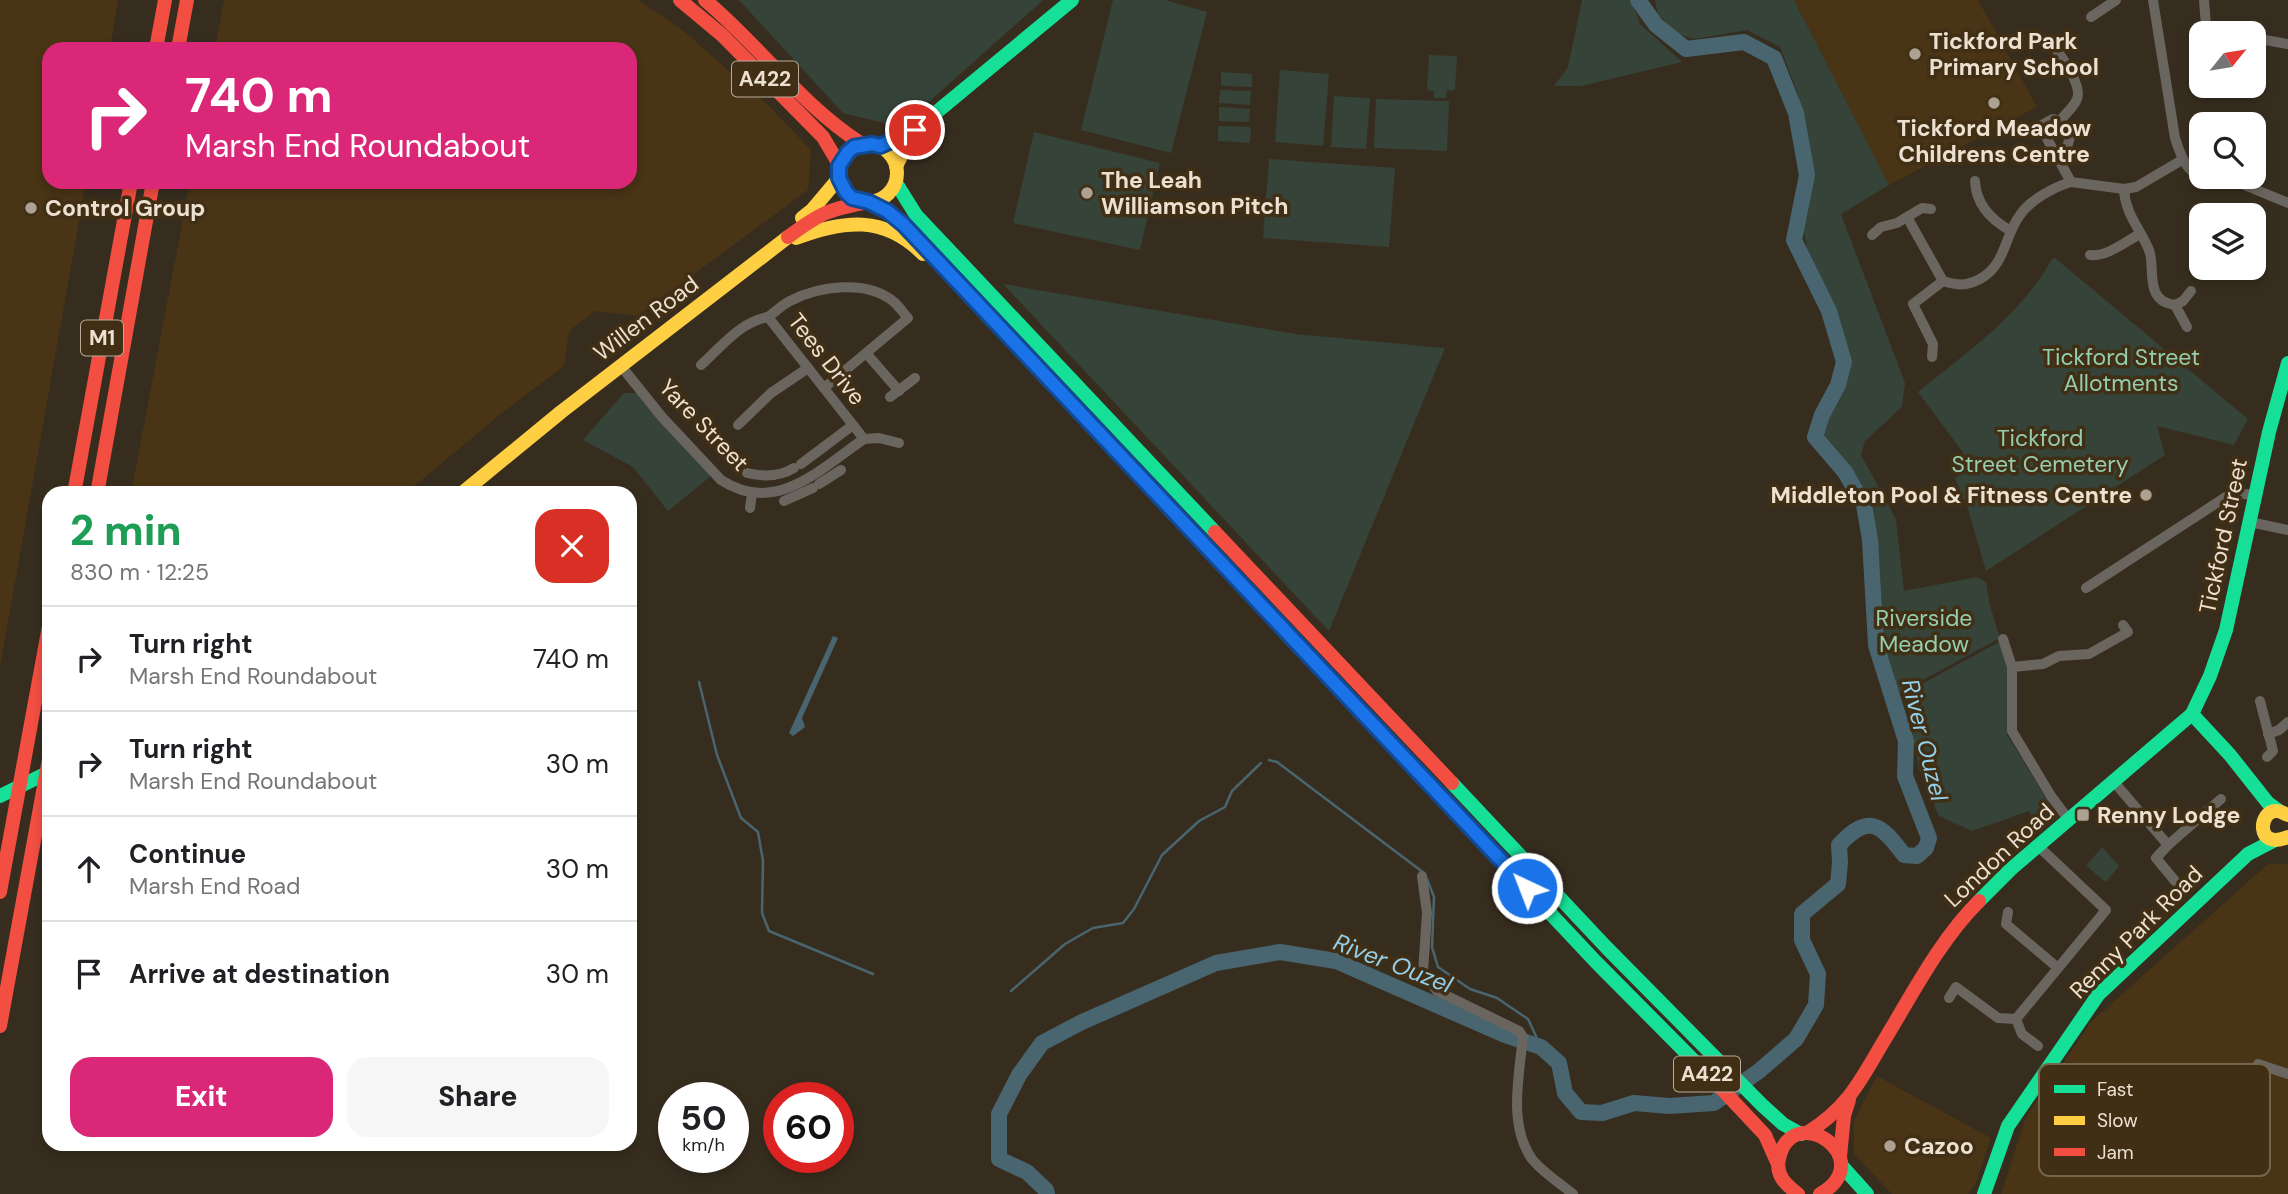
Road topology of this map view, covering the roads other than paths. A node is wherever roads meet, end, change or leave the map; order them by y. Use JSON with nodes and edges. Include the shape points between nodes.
{"nodes":[{"id":1,"x":165,"y":0,"type":"edge"},
{"id":2,"x":187,"y":0,"type":"edge"},
{"id":3,"x":680,"y":0,"type":"edge"},
{"id":4,"x":705,"y":0,"type":"edge"},
{"id":5,"x":1072,"y":0,"type":"edge"},
{"id":6,"x":2116,"y":0,"type":"edge"},
{"id":7,"x":2153,"y":0,"type":"edge"},
{"id":8,"x":2204,"y":0,"type":"edge"},
{"id":9,"x":2091,"y":17,"type":"dead end"},
{"id":10,"x":2206,"y":21,"type":"edge"},
{"id":11,"x":2048,"y":40,"type":"dead end"},
{"id":12,"x":2266,"y":40,"type":"edge"},
{"id":13,"x":157,"y":42,"type":"edge"},
{"id":14,"x":178,"y":42,"type":"edge"},
{"id":15,"x":2288,"y":44,"type":"edge"},
{"id":16,"x":2060,"y":121,"type":"junction"},
{"id":17,"x":915,"y":130,"type":"junction"},
{"id":18,"x":862,"y":144,"type":"junction"},
{"id":19,"x":880,"y":146,"type":"junction"},
{"id":20,"x":2056,"y":155,"type":"junction"},
{"id":21,"x":2182,"y":160,"type":"junction"},
{"id":22,"x":897,"y":166,"type":"junction"},
{"id":23,"x":2189,"y":168,"type":"edge"},
{"id":24,"x":839,"y":172,"type":"junction"},
{"id":25,"x":1975,"y":181,"type":"dead end"},
{"id":26,"x":2071,"y":182,"type":"junction"},
{"id":27,"x":895,"y":183,"type":"junction"},
{"id":28,"x":130,"y":189,"type":"edge"},
{"id":29,"x":152,"y":189,"type":"edge"},
{"id":30,"x":2124,"y":189,"type":"junction"},
{"id":31,"x":2254,"y":189,"type":"edge"},
{"id":32,"x":869,"y":202,"type":"junction"},
{"id":33,"x":2288,"y":203,"type":"edge"},
{"id":34,"x":1931,"y":209,"type":"dead end"},
{"id":35,"x":1907,"y":217,"type":"junction"},
{"id":36,"x":2011,"y":231,"type":"junction"},
{"id":37,"x":2140,"y":234,"type":"junction"},
{"id":38,"x":1872,"y":235,"type":"dead end"},
{"id":39,"x":779,"y":245,"type":"junction"},
{"id":40,"x":2090,"y":255,"type":"dead end"},
{"id":41,"x":1943,"y":281,"type":"junction"},
{"id":42,"x":958,"y":282,"type":"junction"},
{"id":43,"x":2191,"y":291,"type":"dead end"},
{"id":44,"x":2175,"y":305,"type":"junction"},
{"id":45,"x":768,"y":317,"type":"junction"},
{"id":46,"x":2187,"y":327,"type":"dead end"},
{"id":47,"x":866,"y":353,"type":"junction"},
{"id":48,"x":1932,"y":357,"type":"dead end"},
{"id":49,"x":2288,"y":363,"type":"edge"},
{"id":50,"x":701,"y":365,"type":"dead end"},
{"id":51,"x":621,"y":366,"type":"junction"},
{"id":52,"x":808,"y":368,"type":"junction"},
{"id":53,"x":915,"y":378,"type":"dead end"},
{"id":54,"x":824,"y":388,"type":"junction"},
{"id":55,"x":738,"y":425,"type":"dead end"},
{"id":56,"x":853,"y":425,"type":"junction"},
{"id":57,"x":864,"y":439,"type":"junction"},
{"id":58,"x":899,"y":443,"type":"dead end"},
{"id":59,"x":797,"y":466,"type":"joint"},
{"id":60,"x":822,"y":468,"type":"junction"},
{"id":61,"x":841,"y":470,"type":"dead end"},
{"id":62,"x":747,"y":473,"type":"dead end"},
{"id":63,"x":767,"y":476,"type":"junction"},
{"id":64,"x":820,"y":483,"type":"junction"},
{"id":65,"x":75,"y":486,"type":"edge"},
{"id":66,"x":98,"y":486,"type":"edge"},
{"id":67,"x":461,"y":486,"type":"edge"},
{"id":68,"x":471,"y":486,"type":"edge"},
{"id":69,"x":797,"y":491,"type":"junction"},
{"id":70,"x":752,"y":493,"type":"junction"},
{"id":71,"x":767,"y":493,"type":"junction"},
{"id":72,"x":2255,"y":495,"type":"junction"},
{"id":73,"x":784,"y":501,"type":"dead end"},
{"id":74,"x":750,"y":508,"type":"dead end"},
{"id":75,"x":2250,"y":522,"type":"junction"},
{"id":76,"x":2288,"y":530,"type":"edge"},
{"id":77,"x":2086,"y":589,"type":"dead end"},
{"id":78,"x":2123,"y":625,"type":"dead end"},
{"id":79,"x":2003,"y":639,"type":"dead end"},
{"id":80,"x":42,"y":664,"type":"edge"},
{"id":81,"x":2012,"y":667,"type":"junction"},
{"id":82,"x":2260,"y":701,"type":"dead end"},
{"id":83,"x":2192,"y":714,"type":"junction"},
{"id":84,"x":2288,"y":722,"type":"edge"},
{"id":85,"x":2268,"y":734,"type":"junction"},
{"id":86,"x":2267,"y":757,"type":"dead end"},
{"id":87,"x":42,"y":776,"type":"edge"},
{"id":88,"x":2114,"y":782,"type":"junction"},
{"id":89,"x":2253,"y":783,"type":"junction"},
{"id":90,"x":1,"y":796,"type":"edge"},
{"id":91,"x":42,"y":797,"type":"edge"},
{"id":92,"x":2221,"y":799,"type":"dead end"},
{"id":93,"x":2286,"y":814,"type":"edge"},
{"id":94,"x":2069,"y":820,"type":"junction"},
{"id":95,"x":2262,"y":823,"type":"junction"},
{"id":96,"x":2282,"y":841,"type":"edge"},
{"id":97,"x":2168,"y":845,"type":"junction"},
{"id":98,"x":2038,"y":846,"type":"junction"},
{"id":99,"x":2248,"y":854,"type":"junction"},
{"id":100,"x":1422,"y":876,"type":"dead end"},
{"id":101,"x":2175,"y":881,"type":"dead end"},
{"id":102,"x":0,"y":892,"type":"edge"},
{"id":103,"x":2008,"y":912,"type":"dead end"},
{"id":104,"x":2006,"y":924,"type":"junction"},
{"id":105,"x":1994,"y":926,"type":"dead end"},
{"id":106,"x":2058,"y":968,"type":"junction"},
{"id":107,"x":1949,"y":998,"type":"dead end"},
{"id":108,"x":2016,"y":1019,"type":"junction"},
{"id":109,"x":0,"y":1026,"type":"edge"},
{"id":110,"x":2038,"y":1046,"type":"dead end"},
{"id":111,"x":2051,"y":1064,"type":"edge"},
{"id":112,"x":2270,"y":1068,"type":"edge"},
{"id":113,"x":2288,"y":1074,"type":"edge"},
{"id":114,"x":2039,"y":1081,"type":"edge"},
{"id":115,"x":1851,"y":1095,"type":"junction"},
{"id":116,"x":1803,"y":1133,"type":"junction"},
{"id":117,"x":1840,"y":1161,"type":"junction"},
{"id":118,"x":1778,"y":1168,"type":"junction"},
{"id":119,"x":1573,"y":1194,"type":"edge"},
{"id":120,"x":1774,"y":1194,"type":"edge"},
{"id":121,"x":1798,"y":1194,"type":"edge"},
{"id":122,"x":1820,"y":1194,"type":"edge"},
{"id":123,"x":1867,"y":1194,"type":"edge"},
{"id":124,"x":1984,"y":1194,"type":"edge"}],
"edges":[{"from":1,"to":13,"type":"main road"},
{"from":2,"to":14,"type":"main road"},
{"from":3,"to":24,"type":"main road","number":"A422","via":[[823,137]]},
{"from":4,"to":18,"type":"main road","number":"A422","via":[[835,127]]},
{"from":5,"to":17,"type":"main road"},
{"from":6,"to":9,"type":"street"},
{"from":7,"to":21,"type":"street"},
{"from":8,"to":10,"type":"street"},
{"from":11,"to":16,"type":"street","via":[[2057,48],[2079,94]]},
{"from":12,"to":15,"type":"street"},
{"from":16,"to":20,"type":"street","via":[[2071,134],[2067,147]]},
{"from":16,"to":20,"type":"street","via":[[2053,119],[2040,126]]},
{"from":17,"to":19,"type":"main road"},
{"from":17,"to":22,"type":"main road"},
{"from":18,"to":19,"type":"main road"},
{"from":18,"to":24,"type":"main road","via":[[848,152]]},
{"from":19,"to":22,"type":"main road"},
{"from":20,"to":26,"type":"street"},
{"from":21,"to":23,"type":"street"},
{"from":21,"to":30,"type":"street","via":[[2136,187]]},
{"from":22,"to":27,"type":"main road"},
{"from":24,"to":32,"type":"main road","via":[[842,186],[852,198]]},
{"from":24,"to":67,"type":"main road","name":"Willen Road","via":[[812,210]]},
{"from":25,"to":36,"type":"street","via":[[1979,201],[1990,217]]},
{"from":26,"to":30,"type":"street"},
{"from":26,"to":36,"type":"street","via":[[2026,207]]},
{"from":27,"to":32,"type":"main road","via":[[885,197]]},
{"from":27,"to":116,"type":"main road","number":"A422","via":[[916,215],[1674,1019],[1783,1124]]},
{"from":28,"to":65,"type":"main road","number":"M1"},
{"from":29,"to":66,"type":"main road","number":"M1"},
{"from":30,"to":37,"type":"street","via":[[2127,210]]},
{"from":31,"to":33,"type":"street"},
{"from":32,"to":39,"type":"main road","name":"Willen Road","via":[[817,215]]},
{"from":32,"to":42,"type":"main road","number":"A422","via":[[904,225]]},
{"from":34,"to":35,"type":"street","via":[[1922,208]]},
{"from":35,"to":38,"type":"street"},
{"from":35,"to":41,"type":"street"},
{"from":36,"to":41,"type":"street","via":[[1989,274],[1969,285]]},
{"from":37,"to":40,"type":"street","via":[[2105,254]]},
{"from":37,"to":44,"type":"street","via":[[2150,253],[2150,279],[2163,300]]},
{"from":39,"to":42,"type":"main road","via":[[827,227],[882,228],[902,236]]},
{"from":39,"to":51,"type":"main road","name":"Willen Road"},
{"from":41,"to":48,"type":"street","via":[[1913,304],[1933,344]]},
{"from":42,"to":118,"type":"main road","number":"A422","via":[[1751,1118],[1765,1135]]},
{"from":43,"to":44,"type":"street"},
{"from":44,"to":46,"type":"street"},
{"from":45,"to":47,"type":"street","via":[[802,296],[842,287],[876,291],[908,318]]},
{"from":45,"to":50,"type":"street","name":"Tees Drive","via":[[745,325]]},
{"from":45,"to":52,"type":"street","name":"Tees Drive"},
{"from":47,"to":53,"type":"street","via":[[894,394]]},
{"from":47,"to":54,"type":"street"},
{"from":49,"to":72,"type":"main road","name":"Tickford Street"},
{"from":51,"to":68,"type":"main road","name":"Willen Road"},
{"from":51,"to":70,"type":"street","name":"Yare Street","via":[[722,480]]},
{"from":52,"to":54,"type":"street","name":"Tees Drive"},
{"from":52,"to":55,"type":"street","via":[[771,393]]},
{"from":54,"to":56,"type":"street","name":"Tees Drive"},
{"from":56,"to":57,"type":"street","name":"Tees Drive"},
{"from":56,"to":59,"type":"street","name":"Tees Drive"},
{"from":57,"to":58,"type":"street"},
{"from":57,"to":60,"type":"street","name":"Yare Street"},
{"from":59,"to":63,"type":"street","name":"Yare Street"},
{"from":60,"to":64,"type":"street"},
{"from":60,"to":69,"type":"street","name":"Yare Street"},
{"from":61,"to":64,"type":"street","name":"Yare Street"},
{"from":62,"to":63,"type":"street","name":"Yare Street"},
{"from":63,"to":71,"type":"street","name":"Yare Street"},
{"from":64,"to":69,"type":"street","name":"Yare Street"},
{"from":69,"to":71,"type":"street","name":"Yare Street"},
{"from":69,"to":73,"type":"street","name":"Yare Street"},
{"from":70,"to":71,"type":"street","name":"Yare Street"},
{"from":70,"to":74,"type":"street"},
{"from":72,"to":75,"type":"main road","name":"Tickford Street"},
{"from":72,"to":77,"type":"street","via":[[2232,493]]},
{"from":75,"to":76,"type":"street"},
{"from":75,"to":83,"type":"main road","name":"Tickford Street","via":[[2226,630]]},
{"from":78,"to":81,"type":"street","via":[[2128,632],[2089,654]]},
{"from":79,"to":81,"type":"street"},
{"from":80,"to":102,"type":"main road"},
{"from":81,"to":94,"type":"street","via":[[2012,731]]},
{"from":82,"to":85,"type":"street"},
{"from":83,"to":88,"type":"main road","name":"London Road"},
{"from":83,"to":89,"type":"main road"},
{"from":84,"to":85,"type":"street"},
{"from":85,"to":86,"type":"street","via":[[2273,751]]},
{"from":87,"to":90,"type":"main road"},
{"from":88,"to":94,"type":"main road","name":"London Road"},
{"from":88,"to":97,"type":"street"},
{"from":89,"to":93,"type":"main road","via":[[2268,803]]},
{"from":89,"to":95,"type":"main road"},
{"from":91,"to":109,"type":"main road"},
{"from":92,"to":97,"type":"street"},
{"from":93,"to":95,"type":"main road","via":[[2267,814]]},
{"from":94,"to":98,"type":"main road","name":"London Road"},
{"from":95,"to":96,"type":"main road","via":[[2265,835]]},
{"from":95,"to":99,"type":"main road","name":"Renny Park Road"},
{"from":96,"to":99,"type":"main road","name":"Renny Park Road"},
{"from":97,"to":101,"type":"street","via":[[2156,858]]},
{"from":98,"to":106,"type":"street","via":[[2110,906]]},
{"from":98,"to":115,"type":"main road","name":"London Road","via":[[1953,930]]},
{"from":99,"to":111,"type":"main road","name":"Renny Park Road","via":[[2096,998]]},
{"from":100,"to":119,"type":"street","via":[[1427,914],[1423,972],[1437,991],[1519,1031],[1523,1037],[1517,1098],[1519,1135],[1533,1160]]},
{"from":103,"to":104,"type":"street"},
{"from":104,"to":105,"type":"street"},
{"from":104,"to":106,"type":"street"},
{"from":106,"to":108,"type":"street"},
{"from":107,"to":108,"type":"street","via":[[1956,987],[1998,1018]]},
{"from":108,"to":110,"type":"street","via":[[2022,1034]]},
{"from":112,"to":113,"type":"street"},
{"from":114,"to":124,"type":"main road","name":"Renny Park Road","via":[[2001,1138]]},
{"from":115,"to":116,"type":"main road","name":"London Road","via":[[1829,1119]]},
{"from":115,"to":117,"type":"main road","name":"London Road"},
{"from":116,"to":117,"type":"main road","via":[[1827,1138]]},
{"from":116,"to":118,"type":"main road","name":"London Road","via":[[1784,1144]]},
{"from":117,"to":122,"type":"main road","via":[[1834,1183]]},
{"from":117,"to":123,"type":"main road"},
{"from":118,"to":120,"type":"main road"},
{"from":118,"to":121,"type":"main road","via":[[1786,1186]]}]}
